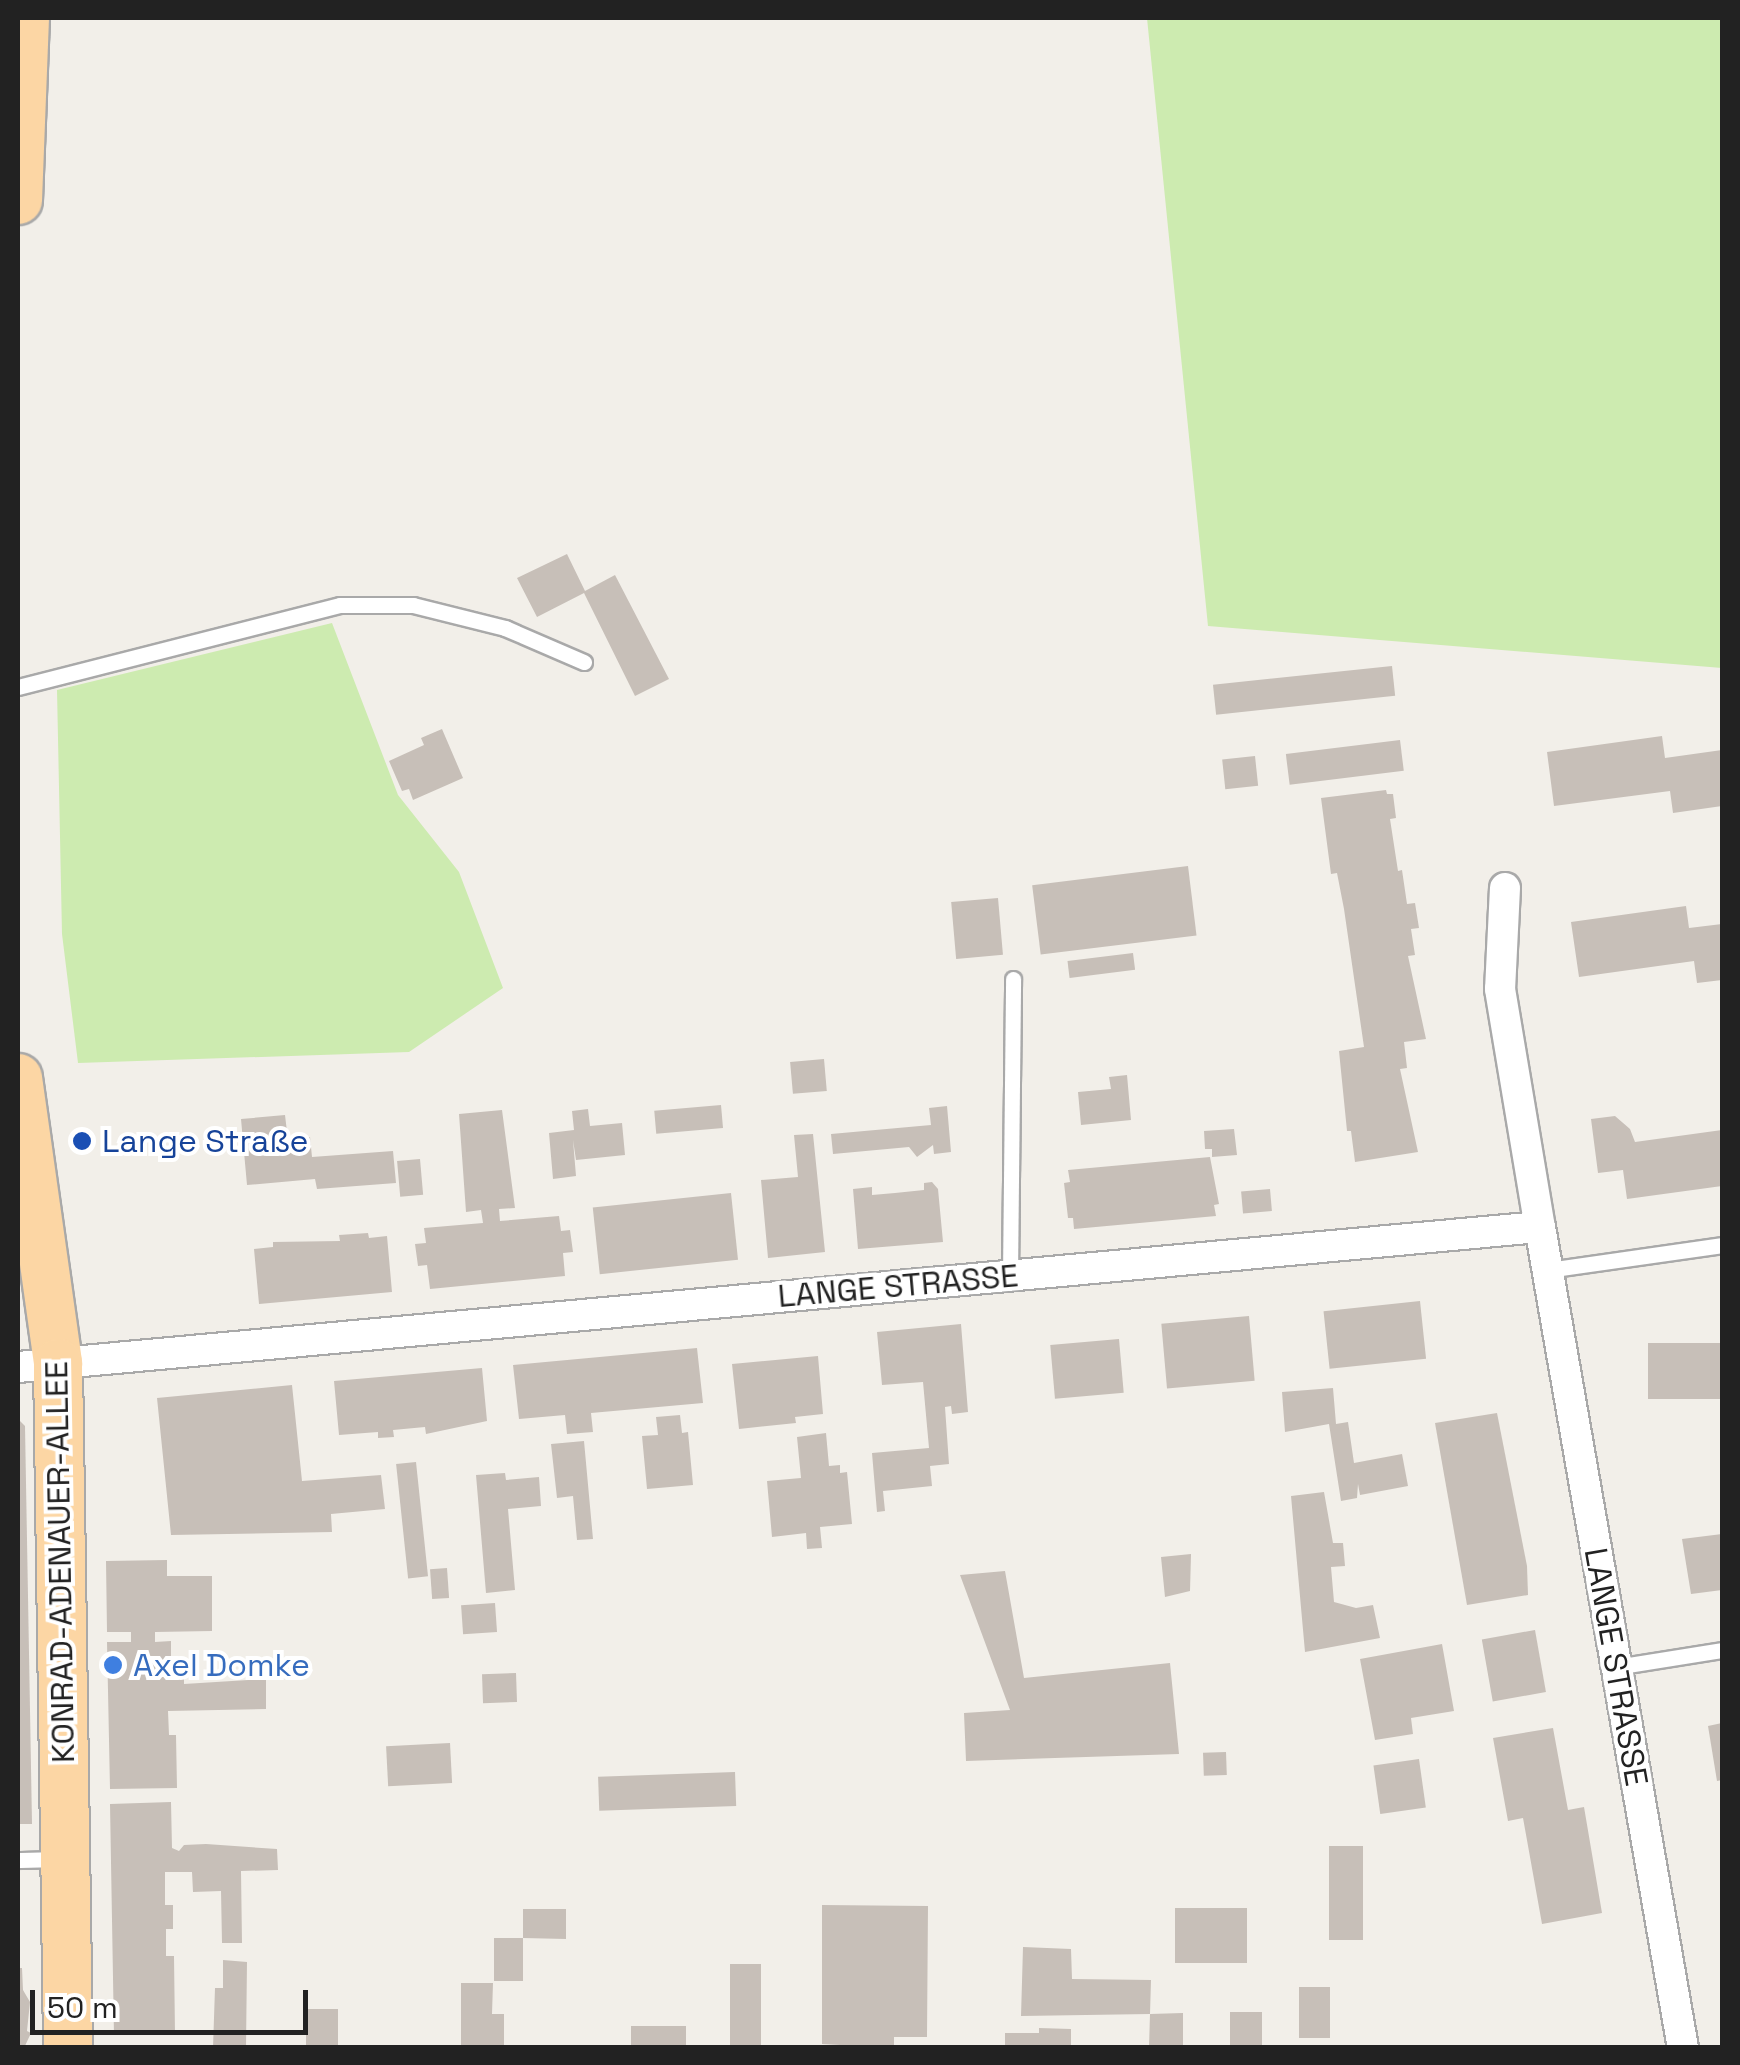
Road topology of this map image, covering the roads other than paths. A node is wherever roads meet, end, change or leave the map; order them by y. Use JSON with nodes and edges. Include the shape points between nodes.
{"nodes":[{"id":1,"x":25,"y":18,"type":"edge"},
{"id":2,"x":18,"y":200,"type":"edge"},
{"id":3,"x":584,"y":662,"type":"dead end"},
{"id":4,"x":18,"y":688,"type":"edge"},
{"id":5,"x":1505,"y":888,"type":"dead end"},
{"id":6,"x":1013,"y":979,"type":"dead end"},
{"id":7,"x":18,"y":1078,"type":"edge"},
{"id":8,"x":1540,"y":1227,"type":"junction"},
{"id":9,"x":1722,"y":1245,"type":"edge"},
{"id":10,"x":1547,"y":1270,"type":"junction"},
{"id":11,"x":1010,"y":1276,"type":"junction"},
{"id":12,"x":38,"y":1365,"type":"edge"},
{"id":13,"x":1722,"y":1650,"type":"edge"},
{"id":14,"x":1616,"y":1667,"type":"junction"},
{"id":15,"x":66,"y":1858,"type":"junction"},
{"id":16,"x":18,"y":1860,"type":"edge"},
{"id":17,"x":68,"y":2048,"type":"edge"},
{"id":18,"x":1683,"y":2048,"type":"edge"}],
"edges":[{"from":1,"to":2,"type":"main road"},
{"from":3,"to":4,"type":"lane","via":[[505,628],[432,610],[340,605]]},
{"from":5,"to":8,"type":"street","name":"LANGE STRASSE","via":[[1500,989]]},
{"from":6,"to":11,"type":"lane"},
{"from":7,"to":12,"type":"main road","name":"KONRAD-ADENAUER-ALLEE"},
{"from":8,"to":10,"type":"street","name":"LANGE STRASSE"},
{"from":8,"to":11,"type":"street","name":"LANGE STRASSE"},
{"from":9,"to":10,"type":"lane"},
{"from":10,"to":14,"type":"street","name":"LANGE STRASSE"},
{"from":11,"to":12,"type":"street","name":"LANGE STRASSE"},
{"from":12,"to":15,"type":"main road","name":"KONRAD-ADENAUER-ALLEE"},
{"from":13,"to":14,"type":"lane"},
{"from":14,"to":18,"type":"street","name":"LANGE STRASSE"},
{"from":15,"to":16,"type":"lane"},
{"from":15,"to":17,"type":"main road","name":"KONRAD-ADENAUER-ALLEE"}]}
